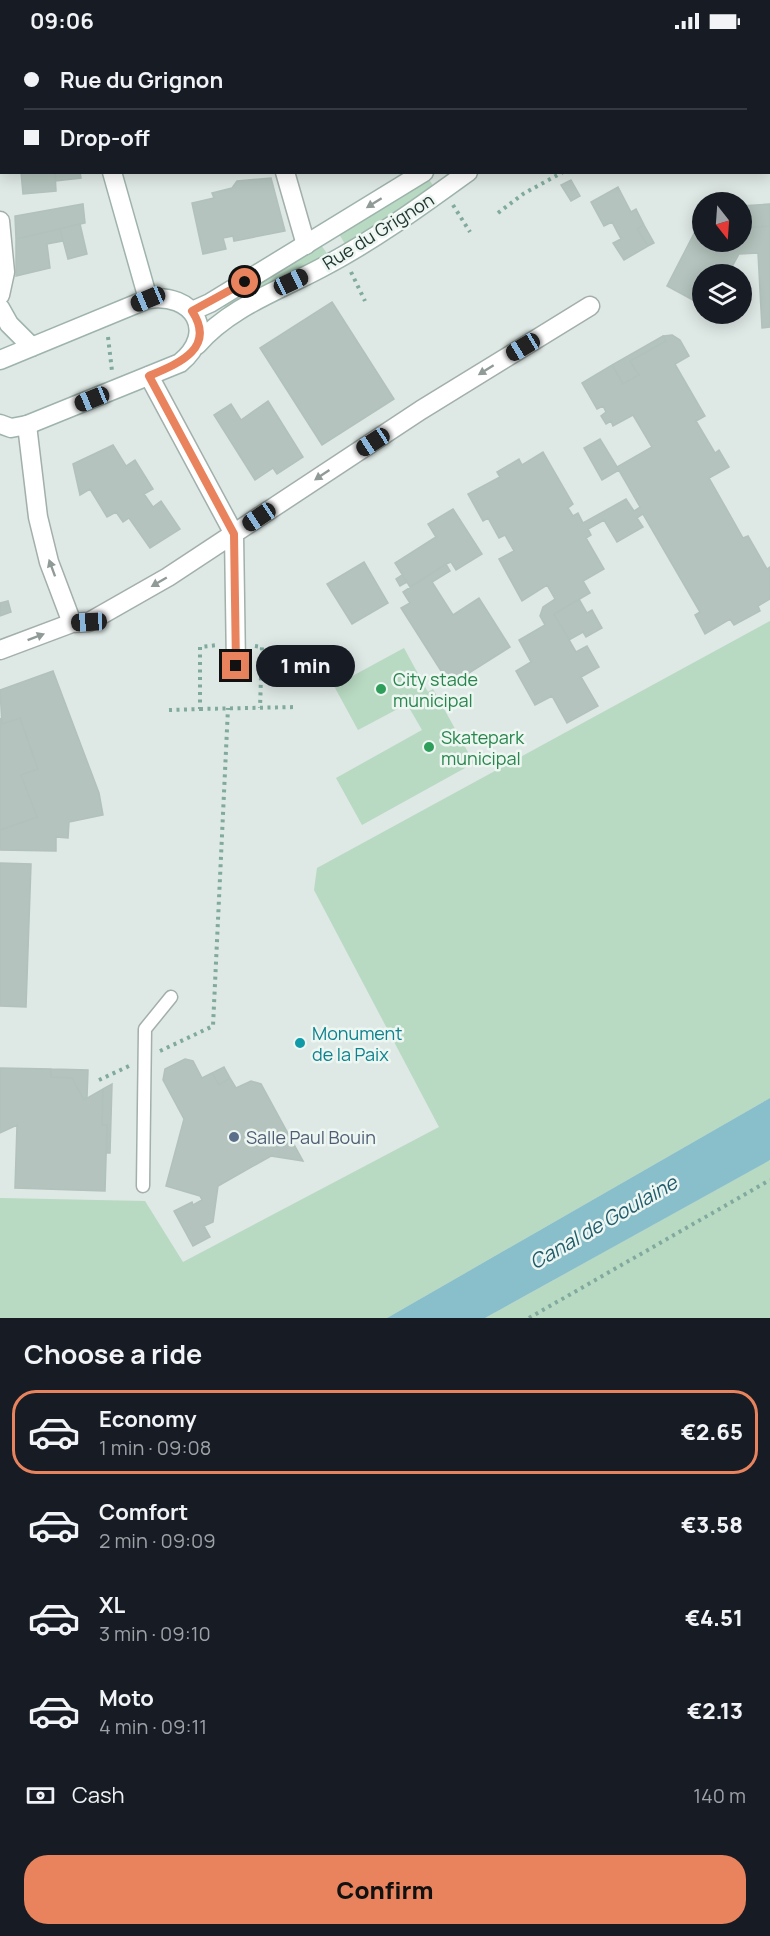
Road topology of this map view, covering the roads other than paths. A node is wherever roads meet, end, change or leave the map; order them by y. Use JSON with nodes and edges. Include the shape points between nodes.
{"nodes":[{"id":1,"x":113,"y":174,"type":"edge"},
{"id":2,"x":286,"y":174,"type":"edge"},
{"id":3,"x":421,"y":174,"type":"edge"},
{"id":4,"x":465,"y":174,"type":"edge"},
{"id":5,"x":0,"y":221,"type":"edge"},
{"id":6,"x":306,"y":245,"type":"junction"},
{"id":7,"x":0,"y":295,"type":"edge"},
{"id":8,"x":148,"y":299,"type":"junction"},
{"id":9,"x":590,"y":306,"type":"dead end"},
{"id":10,"x":0,"y":308,"type":"edge"},
{"id":11,"x":192,"y":311,"type":"junction"},
{"id":12,"x":197,"y":345,"type":"junction"},
{"id":13,"x":32,"y":347,"type":"junction"},
{"id":14,"x":0,"y":360,"type":"edge"},
{"id":15,"x":149,"y":376,"type":"junction"},
{"id":16,"x":0,"y":424,"type":"edge"},
{"id":17,"x":27,"y":425,"type":"junction"},
{"id":18,"x":234,"y":534,"type":"junction"},
{"id":19,"x":72,"y":623,"type":"junction"},
{"id":20,"x":0,"y":650,"type":"edge"},
{"id":21,"x":236,"y":666,"type":"dead end"},
{"id":22,"x":171,"y":997,"type":"dead end"},
{"id":23,"x":142,"y":1186,"type":"dead end"}],
"edges":[{"from":1,"to":8,"type":"street"},
{"from":2,"to":6,"type":"street"},
{"from":3,"to":6,"type":"street","name":"Rue du Grignon","one_way":true},
{"from":4,"to":12,"type":"street","name":"Rue du Grignon","via":[[322,268],[221,321]]},
{"from":5,"to":7,"type":"street","via":[[4,272]]},
{"from":6,"to":11,"type":"street","name":"Rue du Grignon"},
{"from":8,"to":11,"type":"street","via":[[171,299]]},
{"from":8,"to":13,"type":"street"},
{"from":9,"to":18,"type":"street","one_way":true,"via":[[421,410]]},
{"from":10,"to":13,"type":"street","via":[[9,324]]},
{"from":11,"to":12,"type":"street","via":[[200,330]]},
{"from":12,"to":15,"type":"street","name":"Rue du Grignon","via":[[180,363]]},
{"from":13,"to":14,"type":"street"},
{"from":15,"to":17,"type":"street","name":"Rue du Grignon"},
{"from":15,"to":18,"type":"street"},
{"from":16,"to":17,"type":"street","via":[[11,428]]},
{"from":19,"to":17,"type":"street","one_way":true,"via":[[49,562],[38,517]]},
{"from":18,"to":19,"type":"street","one_way":true,"via":[[89,622]]},
{"from":18,"to":21,"type":"street"},
{"from":20,"to":19,"type":"street","one_way":true},
{"from":22,"to":23,"type":"lane","via":[[145,1029]]}]}
